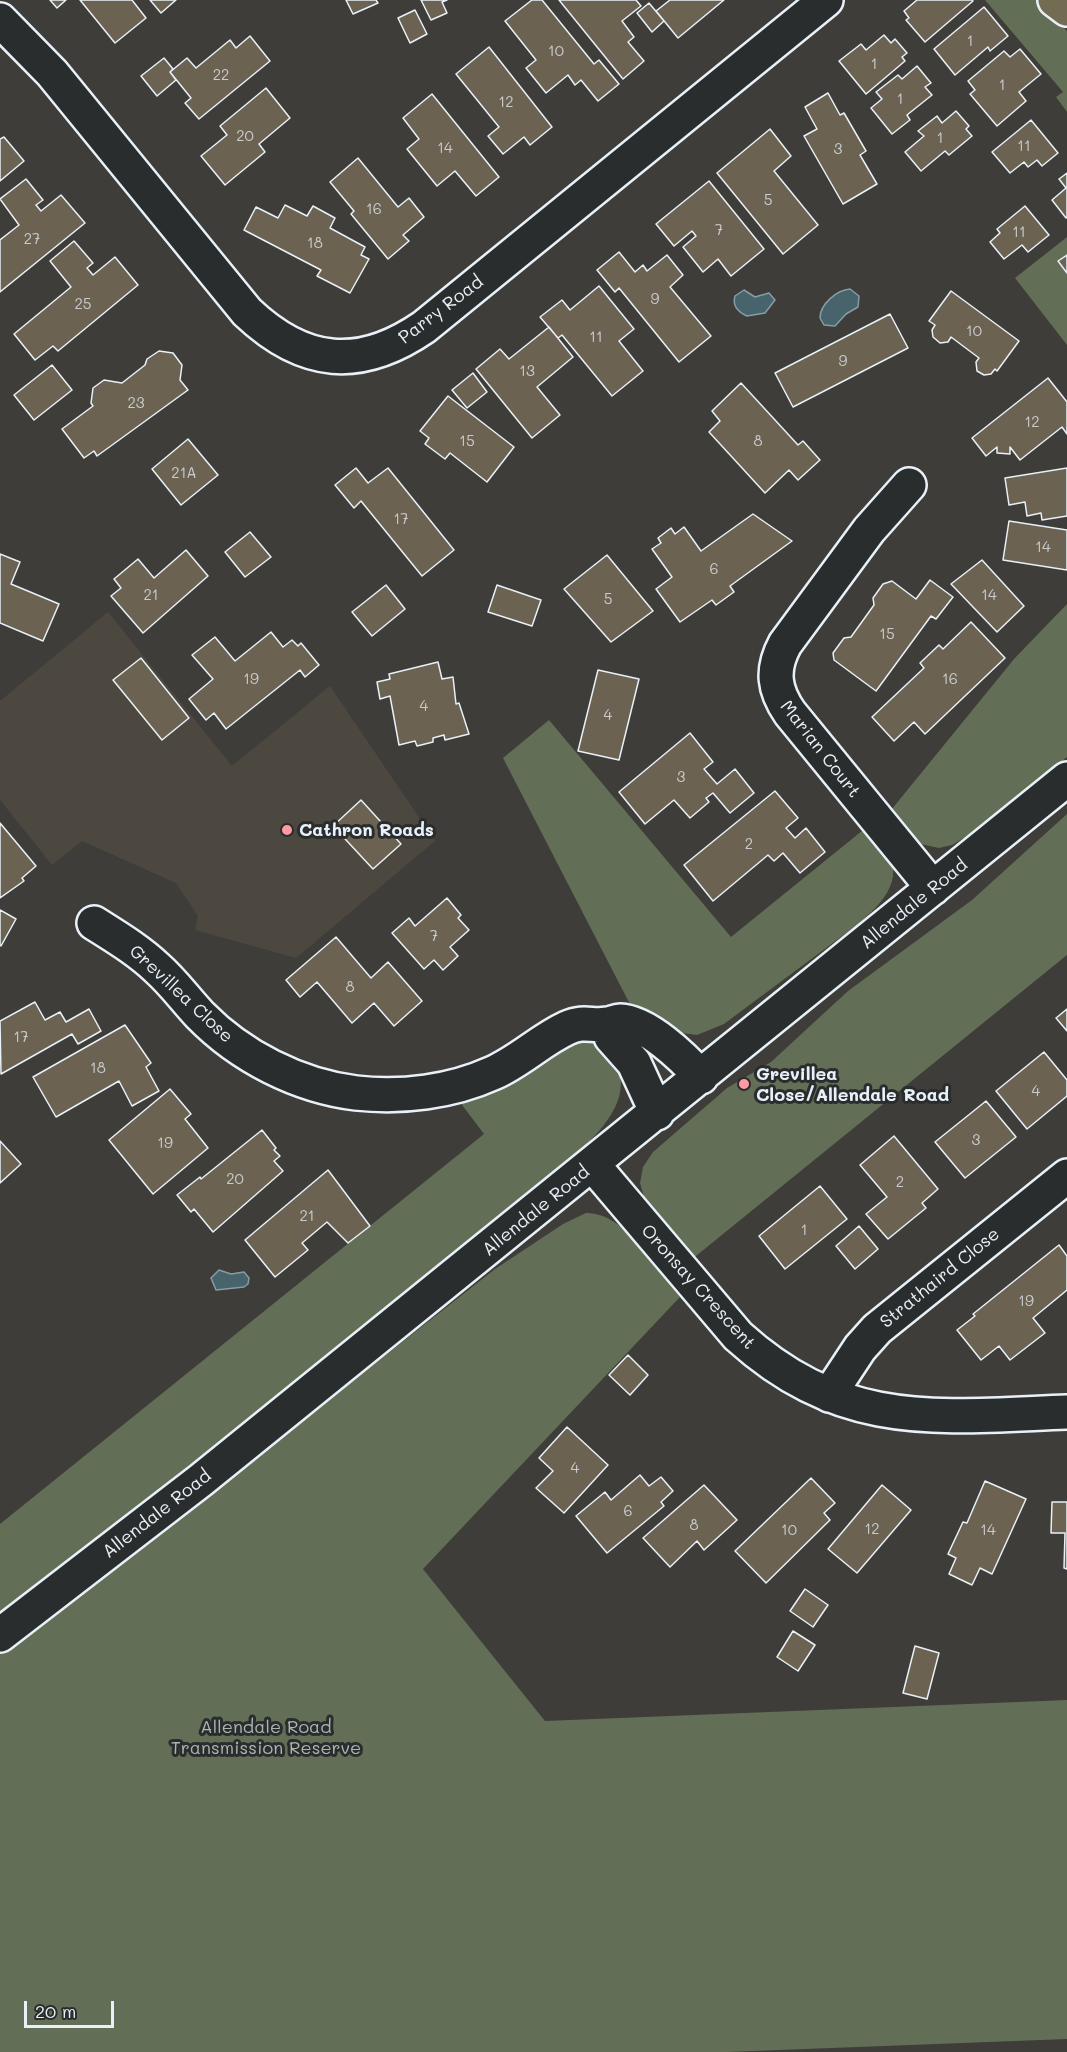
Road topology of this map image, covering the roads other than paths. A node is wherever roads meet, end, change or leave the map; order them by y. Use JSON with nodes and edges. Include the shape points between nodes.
{"nodes":[{"id":1,"x":826,"y":0,"type":"edge"},
{"id":2,"x":1055,"y":0,"type":"edge"},
{"id":3,"x":1067,"y":9,"type":"edge"},
{"id":4,"x":0,"y":20,"type":"edge"},
{"id":5,"x":909,"y":485,"type":"dead end"},
{"id":6,"x":1067,"y":779,"type":"edge"},
{"id":7,"x":933,"y":888,"type":"junction"},
{"id":8,"x":94,"y":923,"type":"dead end"},
{"id":9,"x":606,"y":1025,"type":"junction"},
{"id":10,"x":701,"y":1077,"type":"junction"},
{"id":11,"x":657,"y":1113,"type":"junction"},
{"id":12,"x":593,"y":1165,"type":"junction"},
{"id":13,"x":1067,"y":1176,"type":"edge"},
{"id":14,"x":829,"y":1395,"type":"junction"},
{"id":15,"x":1067,"y":1412,"type":"edge"},
{"id":16,"x":0,"y":1635,"type":"edge"}],
"edges":[{"from":1,"to":4,"type":"street","name":"Parry Road","via":[[424,327],[382,351],[338,357],[312,353],[287,343],[247,312],[52,73]]},
{"from":2,"to":3,"type":"main road"},
{"from":5,"to":7,"type":"street","name":"Marian Court","via":[[869,530],[785,644],[778,658],[776,687],[790,713]]},
{"from":6,"to":7,"type":"street","name":"Allendale Road"},
{"from":7,"to":10,"type":"street","name":"Allendale Road"},
{"from":8,"to":9,"type":"street","name":"Grevillea Close","via":[[144,956],[225,1038],[251,1056],[301,1079],[354,1093],[421,1093],[456,1086],[511,1064],[580,1023]]},
{"from":9,"to":10,"type":"street","name":"Grevillea Close","via":[[621,1021],[645,1031],[677,1053]]},
{"from":9,"to":11,"type":"street","via":[[634,1063]]},
{"from":10,"to":11,"type":"street","name":"Allendale Road"},
{"from":11,"to":12,"type":"street","name":"Allendale Road"},
{"from":12,"to":14,"type":"street","name":"Oronsay Crescent","via":[[738,1336],[774,1366]]},
{"from":12,"to":16,"type":"street","name":"Allendale Road","via":[[201,1480]]},
{"from":13,"to":14,"type":"street","name":"Strathaird Close","via":[[877,1329]]},
{"from":14,"to":15,"type":"street","name":"Oronsay Crescent","via":[[876,1410],[910,1415]]}]}
